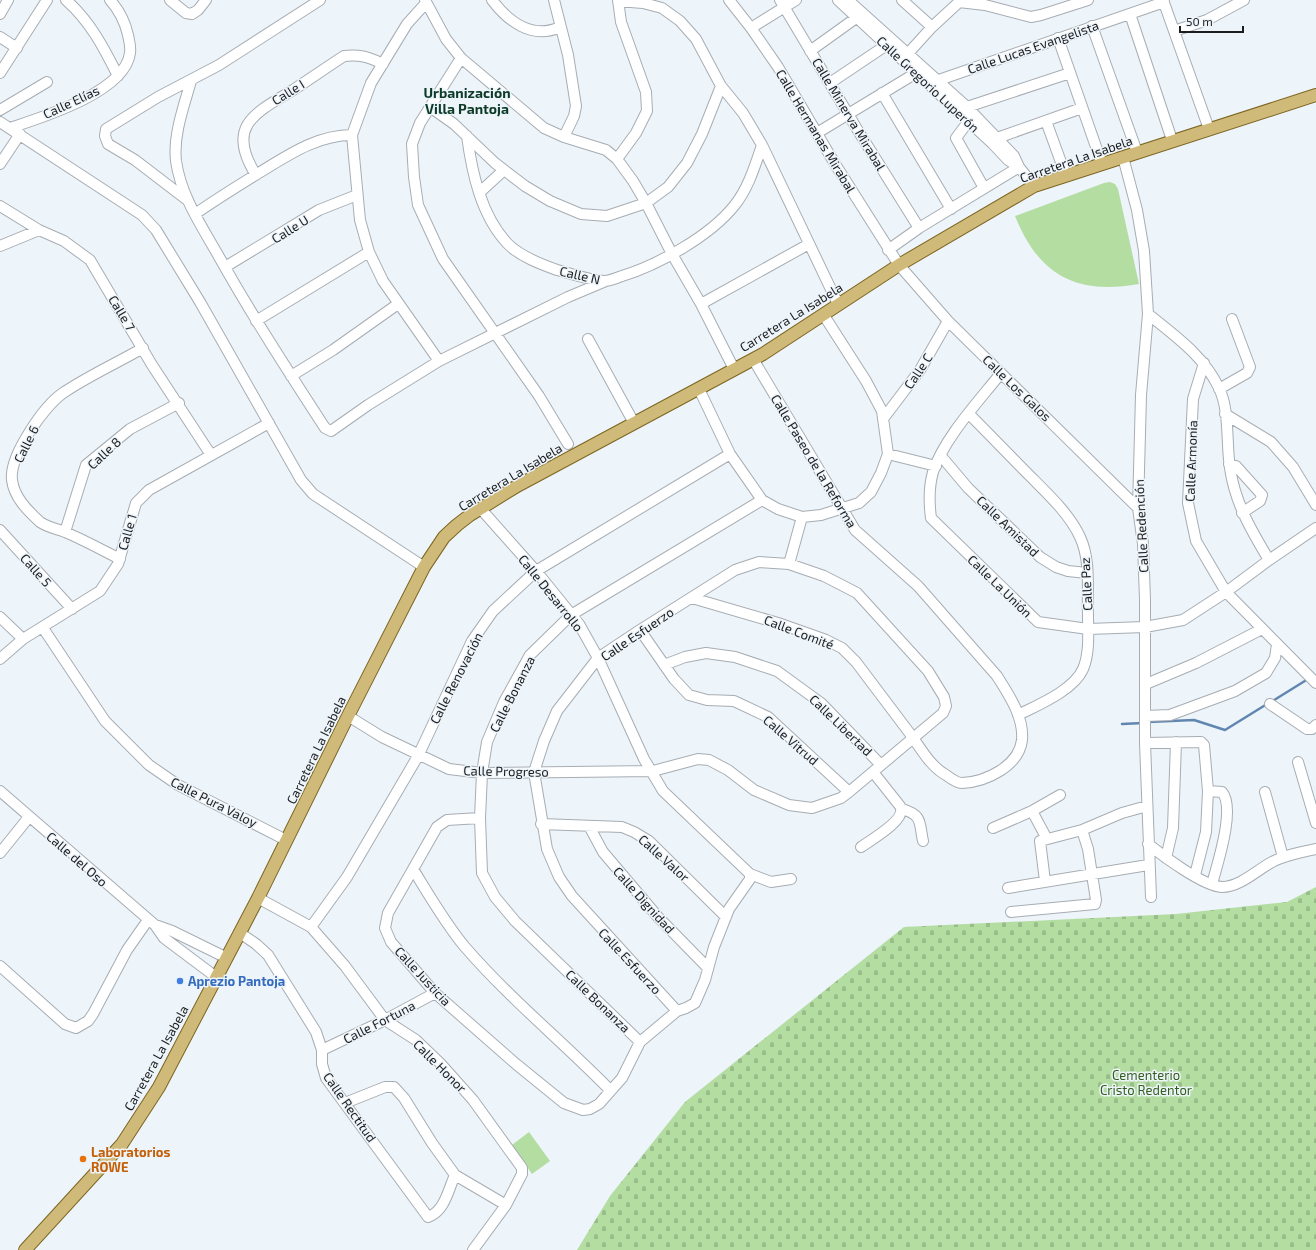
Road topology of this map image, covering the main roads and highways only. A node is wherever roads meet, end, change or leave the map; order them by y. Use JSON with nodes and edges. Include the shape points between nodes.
{"nodes":[{"id":1,"x":1316,"y":95,"type":"edge"},
{"id":2,"x":25,"y":1250,"type":"edge"}],
"edges":[{"from":1,"to":2,"type":"main road","name":"Carretera La Isabela","via":[[1034,186],[899,265],[752,359],[480,508],[444,537],[424,567],[311,794],[159,1087],[122,1144]]}]}
